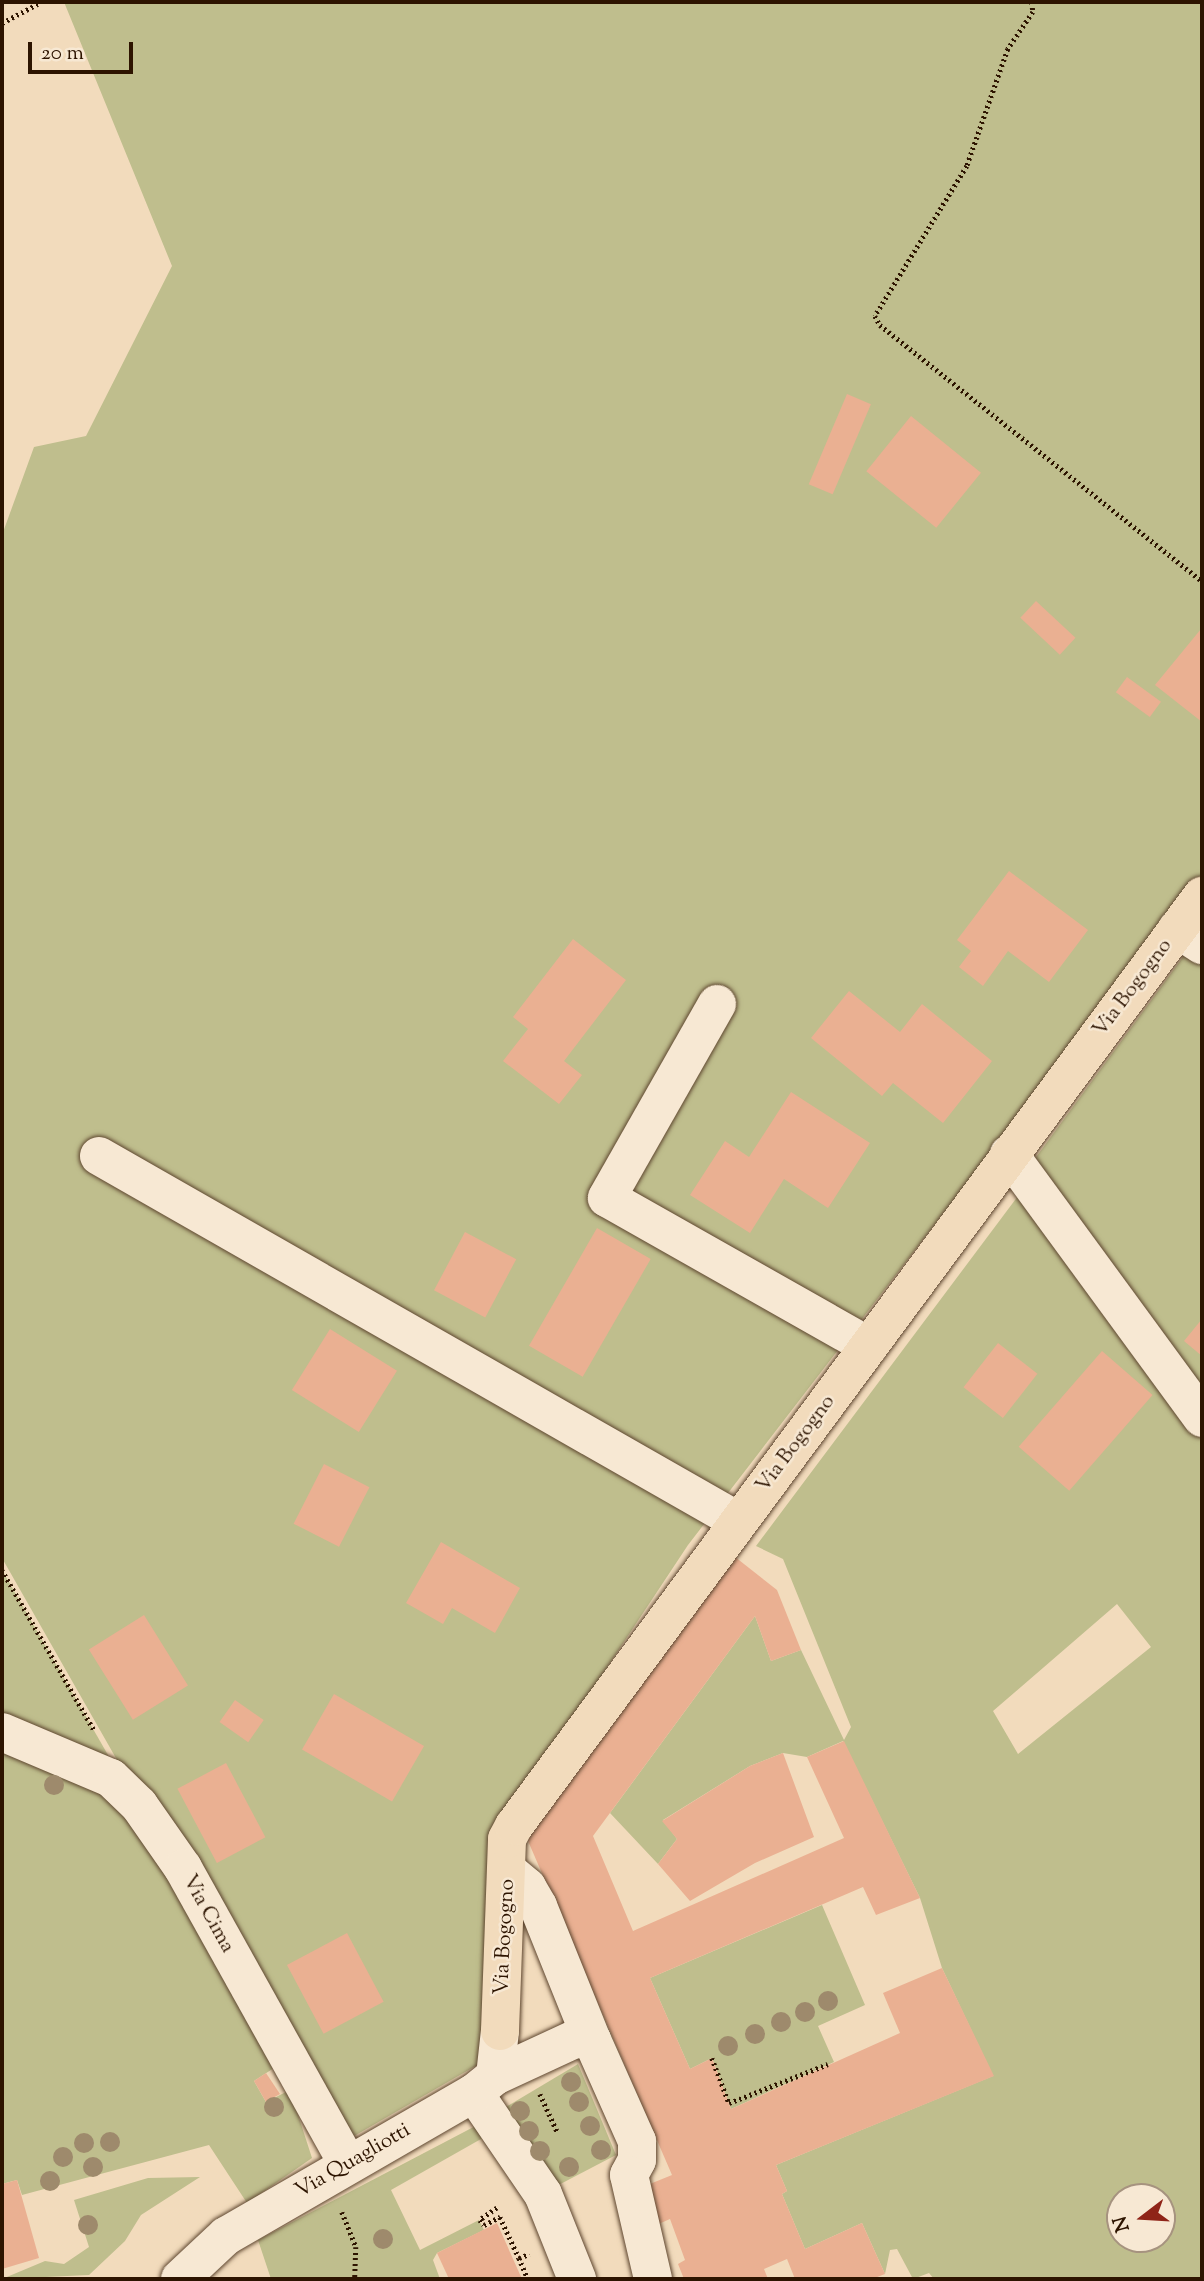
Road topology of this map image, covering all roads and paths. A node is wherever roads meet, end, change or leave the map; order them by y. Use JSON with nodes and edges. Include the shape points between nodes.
{"nodes":[{"id":1,"x":41,"y":2,"type":"edge"},
{"id":2,"x":1032,"y":2,"type":"edge"},
{"id":3,"x":2,"y":23,"type":"edge"},
{"id":4,"x":1202,"y":582,"type":"edge"},
{"id":5,"x":1202,"y":896,"type":"edge"},
{"id":6,"x":1190,"y":937,"type":"edge"},
{"id":7,"x":717,"y":1004,"type":"dead end"},
{"id":8,"x":1009,"y":1154,"type":"junction"},
{"id":9,"x":99,"y":1156,"type":"dead end"},
{"id":10,"x":869,"y":1346,"type":"junction"},
{"id":11,"x":1202,"y":1418,"type":"edge"},
{"id":12,"x":738,"y":1521,"type":"junction"},
{"id":13,"x":2,"y":1570,"type":"edge"},
{"id":14,"x":2,"y":1732,"type":"edge"},
{"id":15,"x":96,"y":1734,"type":"dead end"},
{"id":16,"x":518,"y":1879,"type":"junction"},
{"id":17,"x":500,"y":2031,"type":"joint"},
{"id":18,"x":592,"y":2040,"type":"junction"},
{"id":19,"x":712,"y":2058,"type":"dead end"},
{"id":20,"x":828,"y":2064,"type":"dead end"},
{"id":21,"x":484,"y":2084,"type":"junction"},
{"id":22,"x":541,"y":2095,"type":"dead end"},
{"id":23,"x":557,"y":2131,"type":"dead end"},
{"id":24,"x":338,"y":2170,"type":"junction"},
{"id":25,"x":497,"y":2208,"type":"dead end"},
{"id":26,"x":540,"y":2249,"type":"dead end"},
{"id":27,"x":519,"y":2258,"type":"junction"},
{"id":28,"x":180,"y":2279,"type":"edge"},
{"id":29,"x":355,"y":2279,"type":"edge"},
{"id":30,"x":528,"y":2279,"type":"edge"},
{"id":31,"x":577,"y":2279,"type":"edge"},
{"id":32,"x":653,"y":2279,"type":"edge"}],
"edges":[{"from":1,"to":3,"type":"path"},
{"from":2,"to":4,"type":"path","via":[[1033,12],[1008,49],[967,166],[875,316],[880,325]]},
{"from":5,"to":6,"type":"main road","name":"Via Bogogno"},
{"from":6,"to":8,"type":"main road","name":"Via Bogogno"},
{"from":7,"to":10,"type":"street","via":[[607,1198]]},
{"from":8,"to":10,"type":"main road","name":"Via Bogogno"},
{"from":8,"to":11,"type":"street"},
{"from":9,"to":12,"type":"street"},
{"from":10,"to":12,"type":"main road","name":"Via Bogogno"},
{"from":12,"to":16,"type":"main road","name":"Via Bogogno","via":[[514,1826],[507,1839]]},
{"from":13,"to":15,"type":"path"},
{"from":14,"to":24,"type":"street","name":"Via Cima","via":[[111,1777],[139,1805],[183,1868]]},
{"from":16,"to":17,"type":"main road","name":"Via Bogogno"},
{"from":16,"to":18,"type":"street"},
{"from":17,"to":21,"type":"street"},
{"from":18,"to":21,"type":"street","name":"Via Quagliotti","via":[[575,2039]]},
{"from":18,"to":32,"type":"street","via":[[636,2141],[637,2160],[629,2175]]},
{"from":19,"to":20,"type":"path","via":[[729,2104]]},
{"from":21,"to":24,"type":"street","name":"Via Quagliotti"},
{"from":21,"to":31,"type":"street","via":[[543,2194]]},
{"from":22,"to":23,"type":"path"},
{"from":24,"to":28,"type":"street","name":"Via Quagliotti","via":[[226,2236]]},
{"from":24,"to":29,"type":"path","via":[[356,2247]]},
{"from":25,"to":27,"type":"path","via":[[478,2218],[484,2225],[500,2217]]},
{"from":26,"to":27,"type":"path"},
{"from":27,"to":30,"type":"path"}]}
